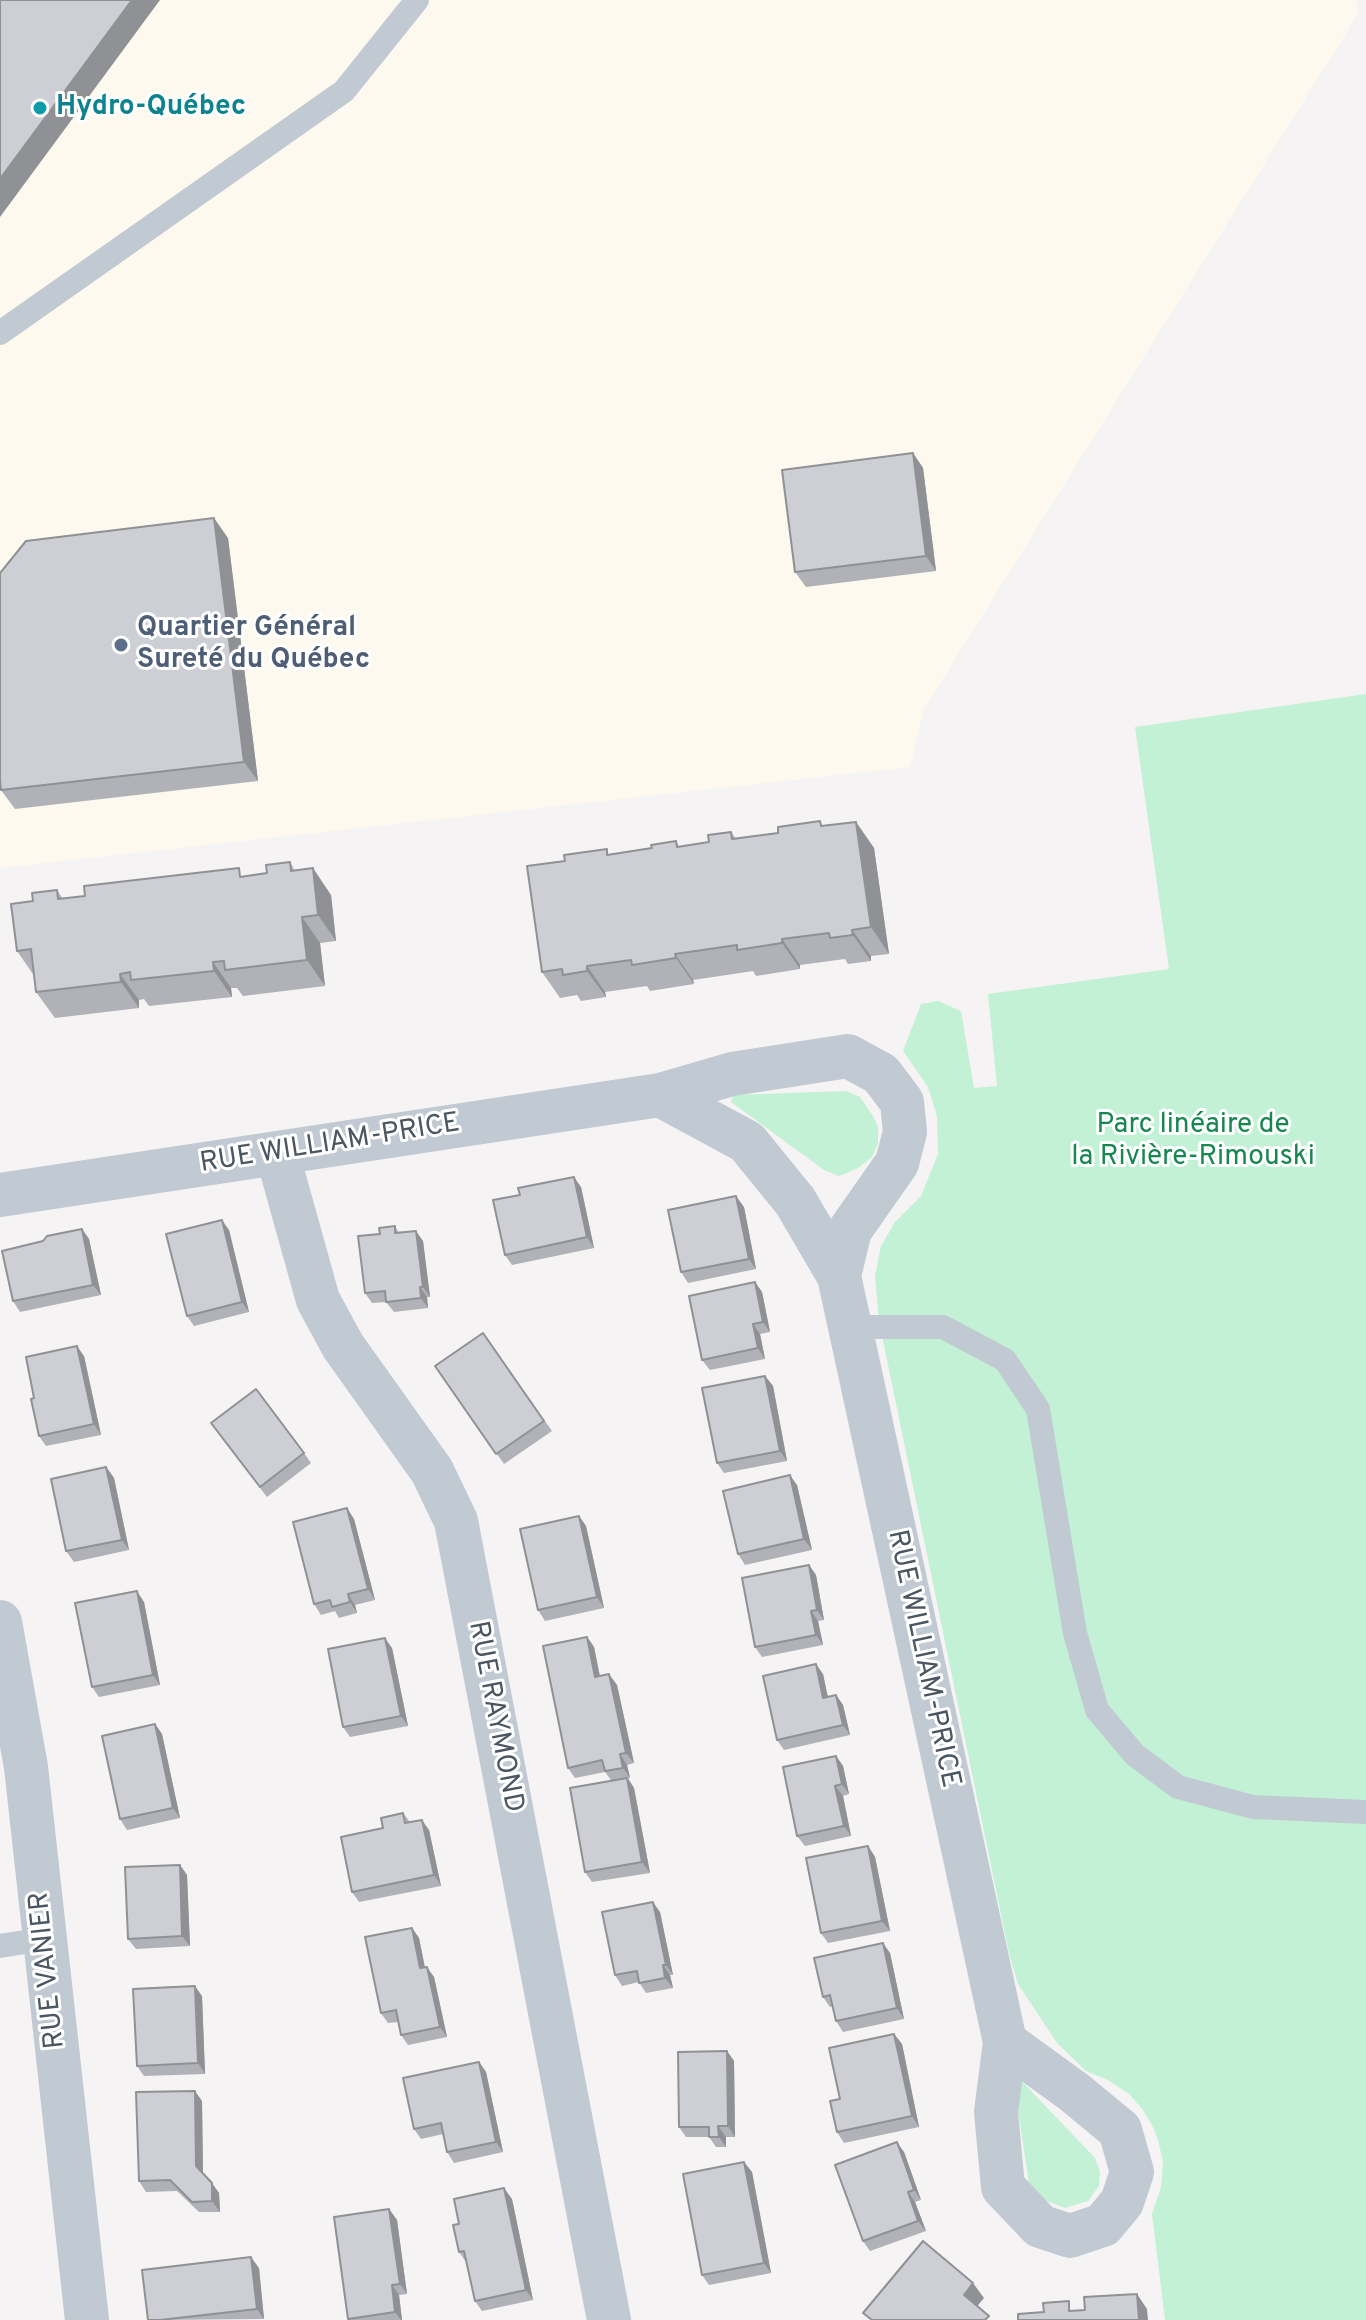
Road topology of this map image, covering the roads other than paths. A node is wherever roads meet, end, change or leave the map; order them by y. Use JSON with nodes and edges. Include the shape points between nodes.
{"nodes":[{"id":1,"x":417,"y":0,"type":"edge"},
{"id":2,"x":0,"y":333,"type":"edge"},
{"id":3,"x":660,"y":1095,"type":"junction"},
{"id":4,"x":277,"y":1153,"type":"junction"},
{"id":5,"x":0,"y":1195,"type":"edge"},
{"id":6,"x":839,"y":1276,"type":"junction"},
{"id":7,"x":850,"y":1327,"type":"junction"},
{"id":8,"x":0,"y":1622,"type":"edge"},
{"id":9,"x":1366,"y":1812,"type":"edge"},
{"id":10,"x":45,"y":1939,"type":"junction"},
{"id":11,"x":0,"y":1946,"type":"edge"},
{"id":12,"x":1005,"y":2042,"type":"dead end"},
{"id":13,"x":87,"y":2320,"type":"edge"},
{"id":14,"x":609,"y":2320,"type":"edge"}],
"edges":[{"from":1,"to":2,"type":"lane","via":[[344,91]]},
{"from":3,"to":4,"type":"street","name":"RUE WILLIAM-PRICE"},
{"from":3,"to":6,"type":"street","name":"RUE WILLIAM-PRICE","via":[[747,1142],[795,1201]]},
{"from":3,"to":6,"type":"street","name":"RUE WILLIAM-PRICE","via":[[732,1074],[848,1056],[881,1074],[902,1102],[905,1132],[897,1163],[850,1230]]},
{"from":4,"to":5,"type":"street","name":"RUE WILLIAM-PRICE"},
{"from":4,"to":14,"type":"street","name":"RUE RAYMOND","via":[[318,1300],[343,1346],[432,1471],[456,1521]]},
{"from":6,"to":7,"type":"street","name":"RUE WILLIAM-PRICE"},
{"from":7,"to":9,"type":"lane","via":[[943,1327],[1005,1360],[1038,1409],[1082,1659],[1097,1710],[1135,1755],[1178,1787],[1253,1807]]},
{"from":7,"to":12,"type":"street","name":"RUE WILLIAM-PRICE"},
{"from":8,"to":10,"type":"street","name":"RUE VANIER","via":[[26,1767]]},
{"from":10,"to":11,"type":"lane"},
{"from":10,"to":13,"type":"street","name":"RUE VANIER"}]}
